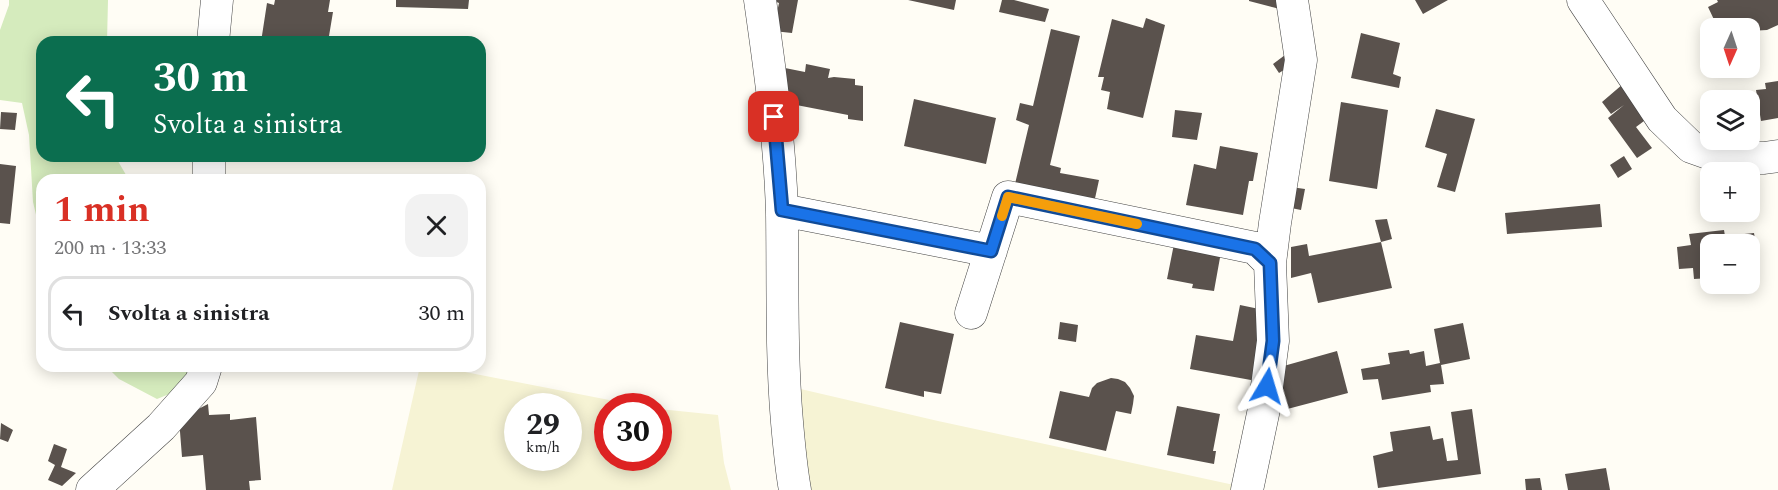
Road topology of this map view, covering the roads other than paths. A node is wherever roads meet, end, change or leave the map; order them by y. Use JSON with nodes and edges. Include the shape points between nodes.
{"nodes":[{"id":1,"x":217,"y":0,"type":"edge"},
{"id":2,"x":760,"y":0,"type":"edge"},
{"id":3,"x":1292,"y":0,"type":"edge"},
{"id":4,"x":1583,"y":0,"type":"edge"},
{"id":5,"x":214,"y":36,"type":"edge"},
{"id":6,"x":1778,"y":156,"type":"edge"},
{"id":7,"x":782,"y":210,"type":"junction"},
{"id":8,"x":991,"y":251,"type":"junction"},
{"id":9,"x":1270,"y":263,"type":"junction"},
{"id":10,"x":971,"y":313,"type":"dead end"},
{"id":11,"x":204,"y":372,"type":"edge"},
{"id":12,"x":92,"y":490,"type":"edge"},
{"id":13,"x":795,"y":490,"type":"edge"},
{"id":14,"x":1247,"y":490,"type":"edge"}],
"edges":[{"from":1,"to":5,"type":"street"},
{"from":2,"to":7,"type":"street"},
{"from":3,"to":9,"type":"street","via":[[1301,60]]},
{"from":4,"to":6,"type":"street","via":[[1662,119],[1691,147],[1722,158]]},
{"from":7,"to":8,"type":"street"},
{"from":7,"to":13,"type":"street","via":[[783,374]]},
{"from":8,"to":9,"type":"street","via":[[1008,197],[1255,249]]},
{"from":8,"to":10,"type":"street"},
{"from":9,"to":14,"type":"street","via":[[1273,341]]},
{"from":11,"to":12,"type":"street","via":[[201,382],[161,427]]}]}
